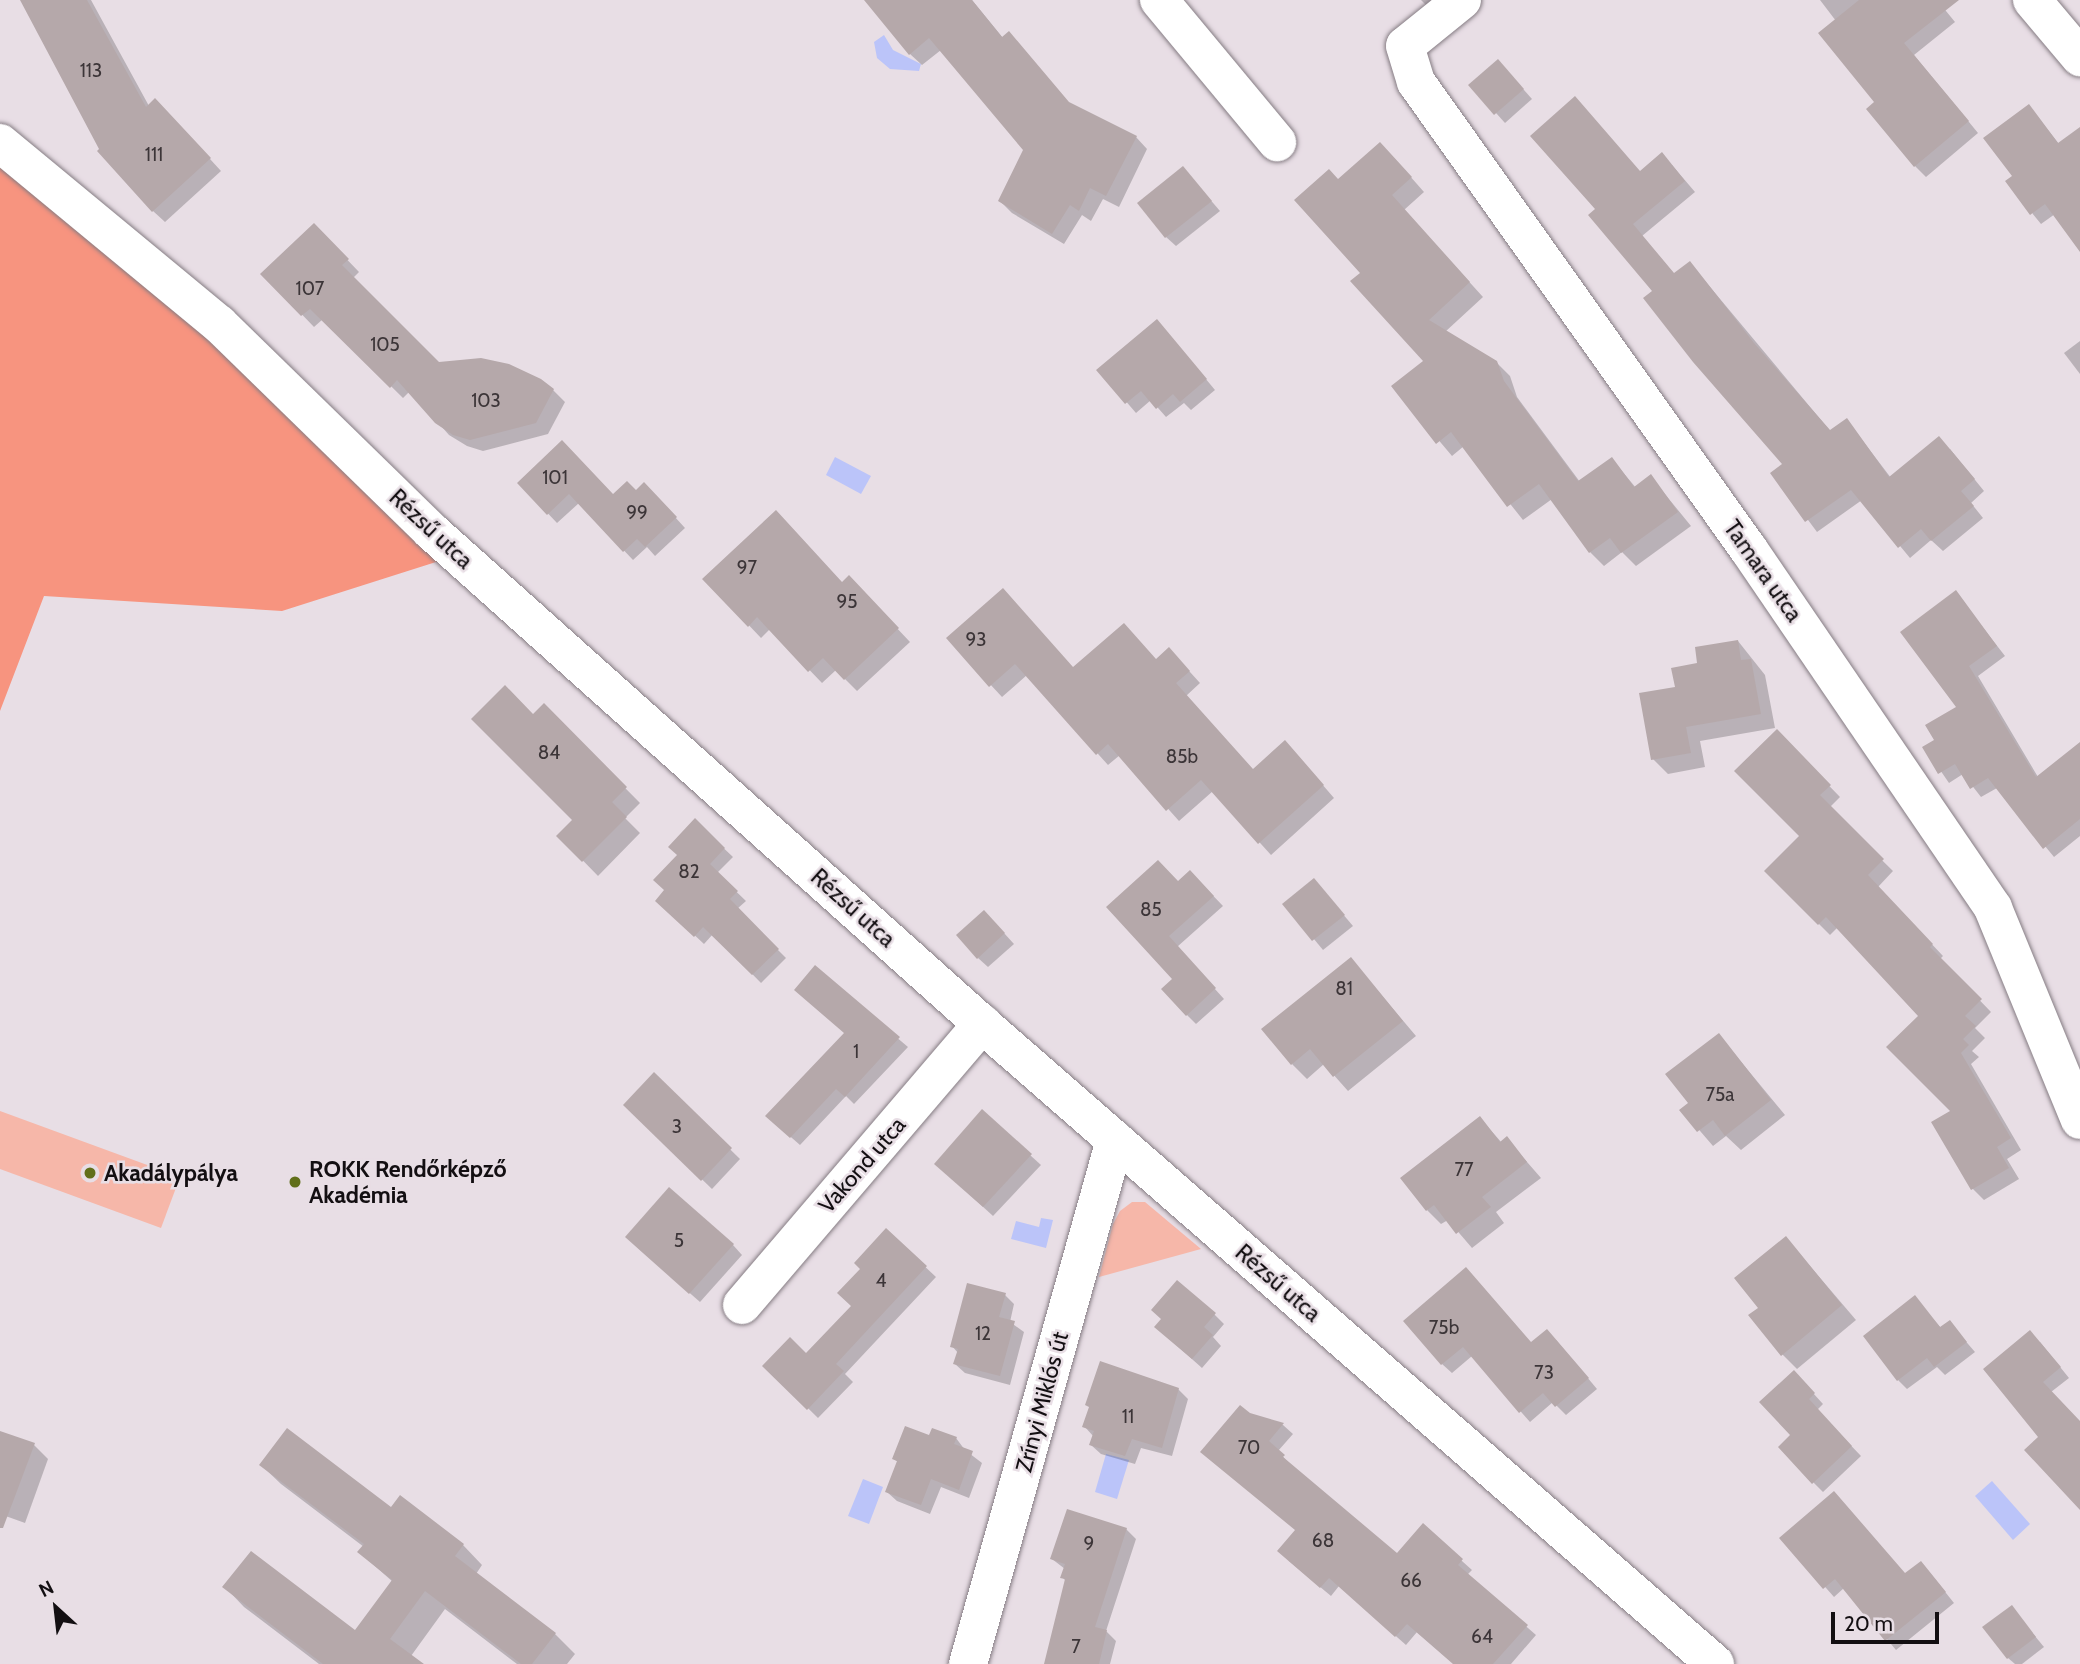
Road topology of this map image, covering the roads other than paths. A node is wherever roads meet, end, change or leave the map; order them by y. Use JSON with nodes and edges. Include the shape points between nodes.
{"nodes":[{"id":1,"x":1159,"y":0,"type":"edge"},
{"id":2,"x":1462,"y":0,"type":"edge"},
{"id":3,"x":2032,"y":0,"type":"edge"},
{"id":4,"x":2080,"y":57,"type":"edge"},
{"id":5,"x":1277,"y":142,"type":"dead end"},
{"id":6,"x":0,"y":143,"type":"edge"},
{"id":7,"x":982,"y":1024,"type":"junction"},
{"id":8,"x":2080,"y":1120,"type":"edge"},
{"id":9,"x":1115,"y":1140,"type":"junction"},
{"id":10,"x":742,"y":1305,"type":"dead end"},
{"id":11,"x":968,"y":1664,"type":"edge"},
{"id":12,"x":1716,"y":1664,"type":"edge"}],
"edges":[{"from":1,"to":5,"type":"street"},
{"from":2,"to":8,"type":"street","name":"Tamara utca","via":[[1405,47],[1416,82],[1749,550],[1993,908]]},
{"from":3,"to":4,"type":"street"},
{"from":6,"to":7,"type":"street","name":"Rézsű utca","via":[[209,314],[431,531]]},
{"from":7,"to":9,"type":"street","name":"Rézsű utca"},
{"from":7,"to":10,"type":"street","name":"Vakond utca"},
{"from":9,"to":11,"type":"street","name":"Zrínyi Miklós út"},
{"from":9,"to":12,"type":"street","name":"Rézsű utca"}]}
